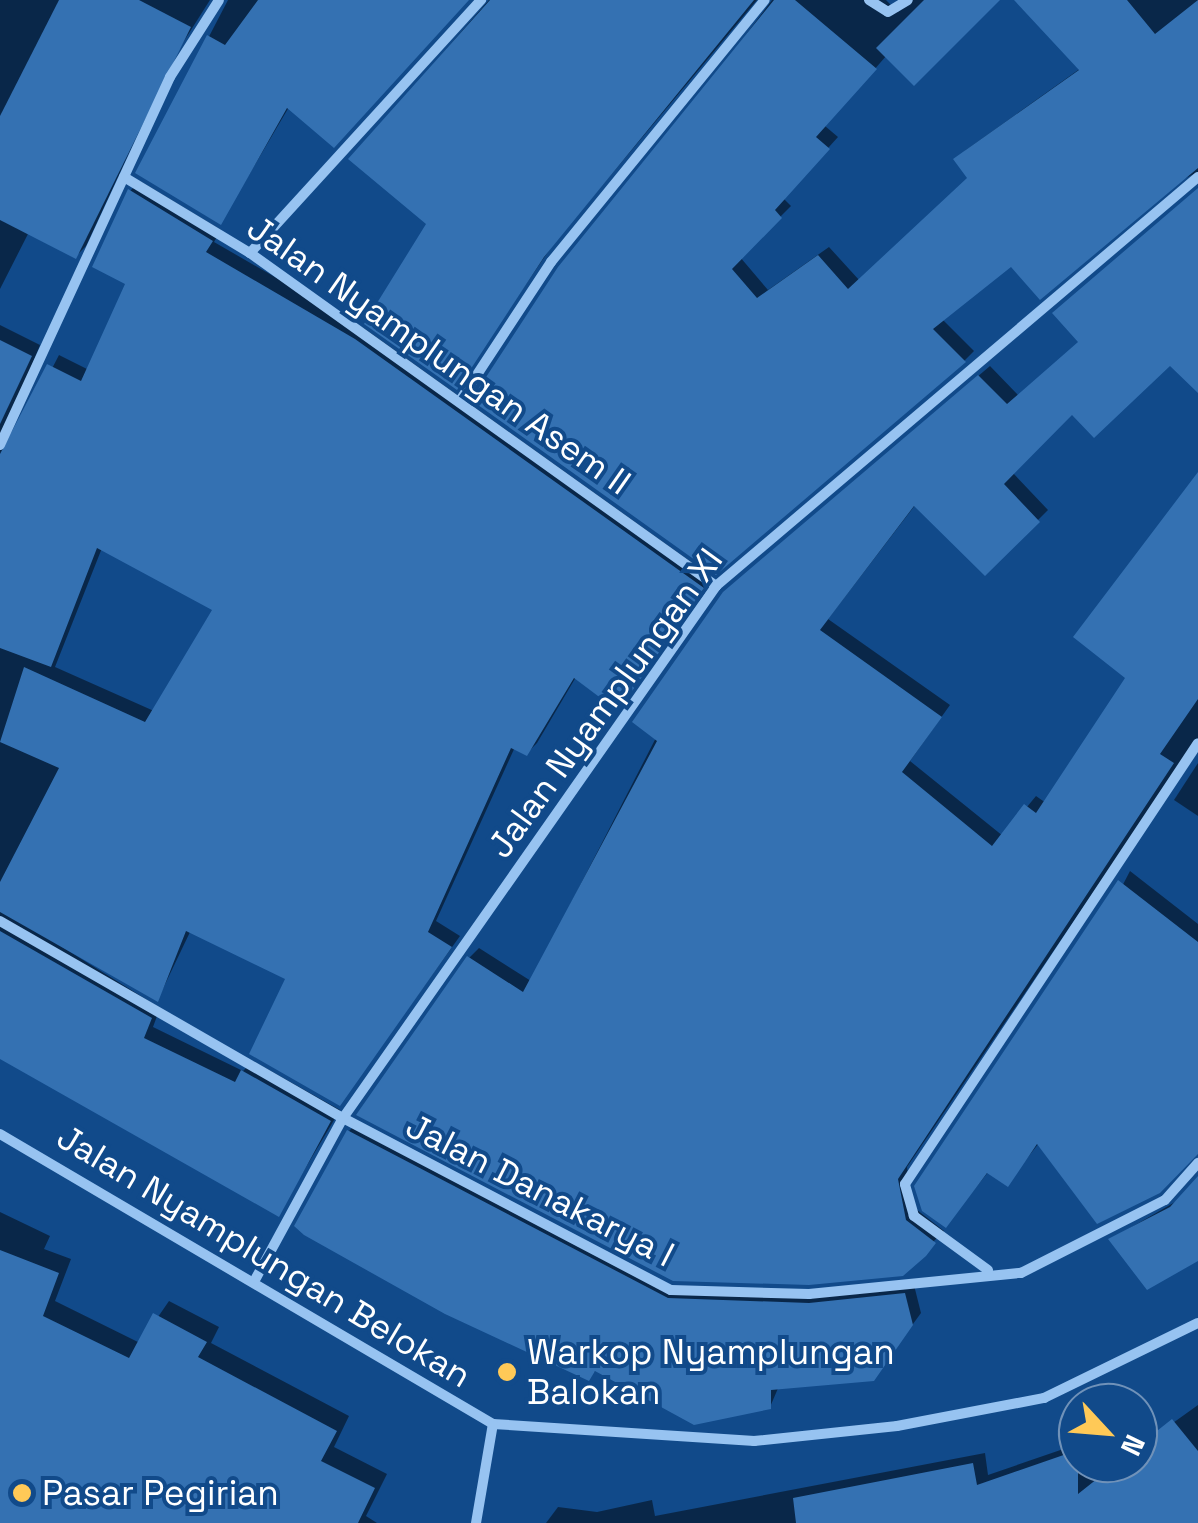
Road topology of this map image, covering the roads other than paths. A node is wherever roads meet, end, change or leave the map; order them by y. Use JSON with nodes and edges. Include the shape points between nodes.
{"nodes":[{"id":1,"x":219,"y":0,"type":"edge"},
{"id":2,"x":481,"y":0,"type":"edge"},
{"id":3,"x":765,"y":0,"type":"edge"},
{"id":4,"x":869,"y":0,"type":"edge"},
{"id":5,"x":908,"y":0,"type":"edge"},
{"id":6,"x":1198,"y":177,"type":"edge"},
{"id":7,"x":124,"y":178,"type":"junction"},
{"id":8,"x":250,"y":253,"type":"junction"},
{"id":9,"x":461,"y":399,"type":"junction"},
{"id":10,"x":0,"y":445,"type":"edge"},
{"id":11,"x":716,"y":586,"type":"junction"},
{"id":12,"x":1198,"y":743,"type":"edge"},
{"id":13,"x":0,"y":921,"type":"edge"},
{"id":14,"x":342,"y":1118,"type":"junction"},
{"id":15,"x":0,"y":1134,"type":"edge"},
{"id":16,"x":1198,"y":1163,"type":"edge"},
{"id":17,"x":999,"y":1272,"type":"junction"},
{"id":18,"x":256,"y":1278,"type":"junction"},
{"id":19,"x":1198,"y":1323,"type":"edge"},
{"id":20,"x":493,"y":1424,"type":"junction"},
{"id":21,"x":476,"y":1523,"type":"edge"}],
"edges":[{"from":1,"to":7,"type":"street","via":[[170,77]]},
{"from":2,"to":8,"type":"street"},
{"from":3,"to":9,"type":"street","via":[[563,246]]},
{"from":4,"to":5,"type":"street","via":[[888,12]]},
{"from":6,"to":11,"type":"street","name":"Jalan Nyamplungan XI"},
{"from":7,"to":8,"type":"street","name":"Jalan Nyamplungan Asem II"},
{"from":7,"to":10,"type":"street"},
{"from":8,"to":9,"type":"street","name":"Jalan Nyamplungan Asem II"},
{"from":9,"to":11,"type":"street","name":"Jalan Nyamplungan Asem II"},
{"from":11,"to":14,"type":"street","name":"Jalan Nyamplungan XI"},
{"from":12,"to":17,"type":"street","via":[[905,1184],[914,1216],[967,1262]]},
{"from":13,"to":14,"type":"street","name":"Jalan Danakarya I"},
{"from":14,"to":17,"type":"street","name":"Jalan Danakarya I","via":[[671,1290],[809,1294]]},
{"from":14,"to":18,"type":"street","name":"Jalan Nyamplungan XI"},
{"from":15,"to":18,"type":"street","name":"Jalan Nyamplungan Belokan"},
{"from":16,"to":17,"type":"street","name":"Jalan Danakarya I","via":[[1165,1200],[1119,1227],[1021,1273]]},
{"from":18,"to":20,"type":"street","name":"Jalan Nyamplungan Belokan"},
{"from":19,"to":20,"type":"street","name":"Jalan Nyamplungan Belokan","via":[[1044,1398],[897,1426],[754,1440]]},
{"from":20,"to":21,"type":"street"}]}
